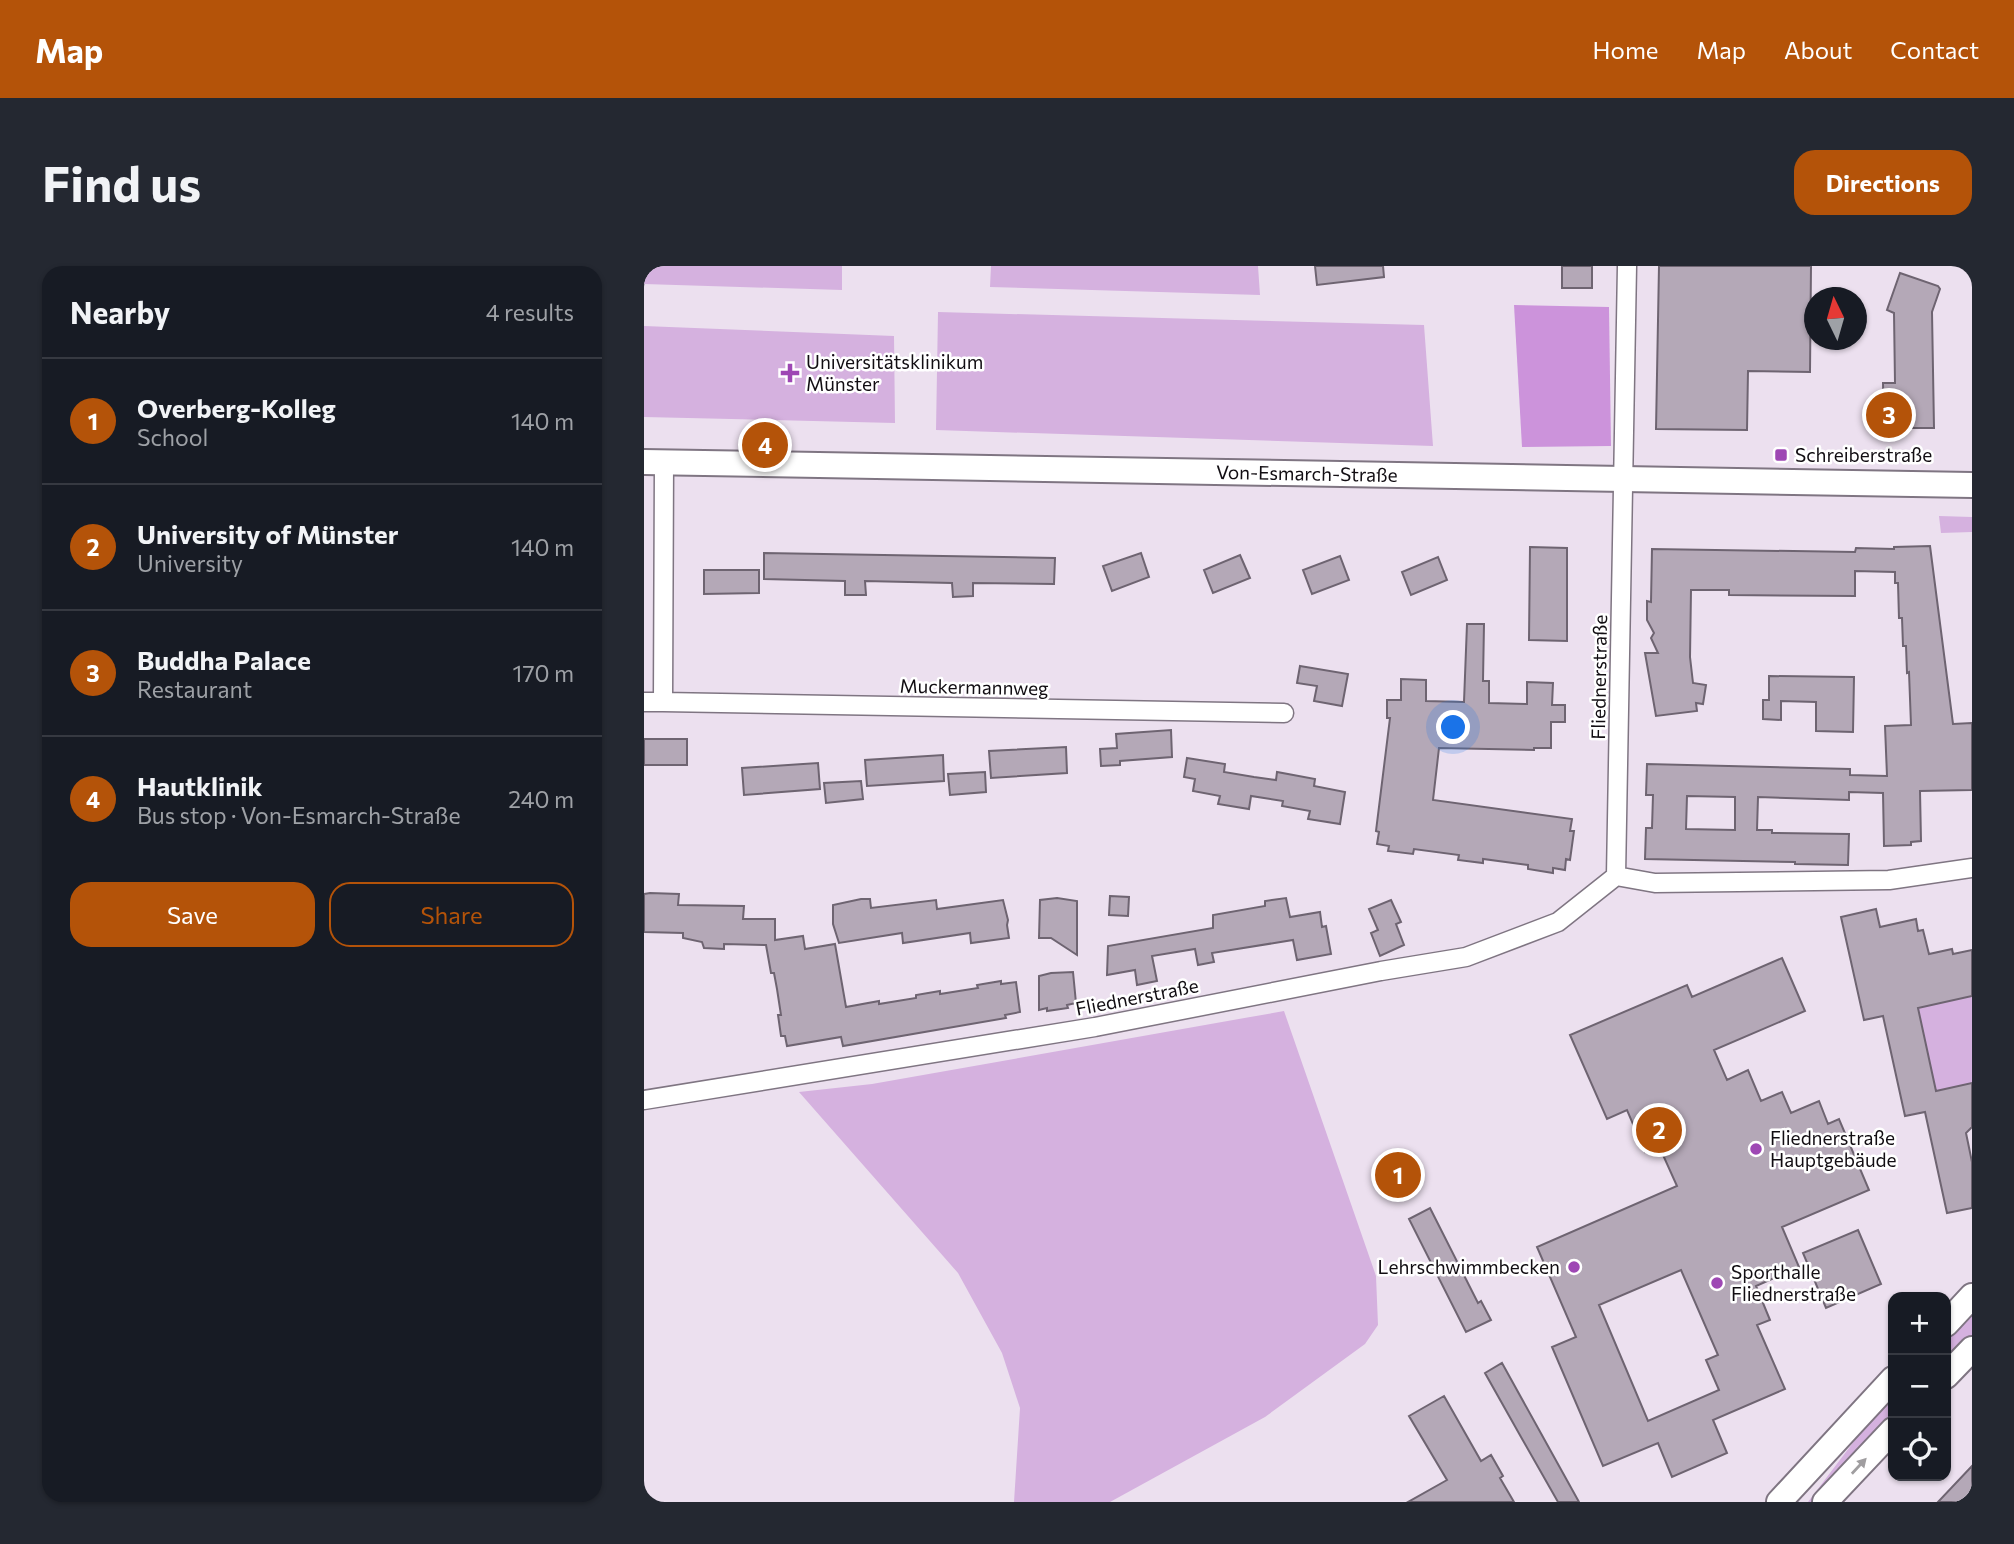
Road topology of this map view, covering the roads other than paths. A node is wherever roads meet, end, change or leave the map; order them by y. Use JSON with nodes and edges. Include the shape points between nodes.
{"nodes":[{"id":1,"x":1627,"y":266,"type":"edge"},
{"id":2,"x":654,"y":462,"type":"edge"},
{"id":3,"x":1623,"y":478,"type":"junction"},
{"id":4,"x":1972,"y":485,"type":"edge"},
{"id":5,"x":644,"y":702,"type":"edge"},
{"id":6,"x":663,"y":702,"type":"junction"},
{"id":7,"x":1284,"y":713,"type":"dead end"},
{"id":8,"x":1972,"y":868,"type":"edge"},
{"id":9,"x":1616,"y":876,"type":"junction"},
{"id":10,"x":644,"y":1100,"type":"edge"},
{"id":11,"x":1972,"y":1296,"type":"edge"},
{"id":12,"x":1951,"y":1319,"type":"edge"},
{"id":13,"x":1972,"y":1349,"type":"edge"},
{"id":14,"x":1951,"y":1371,"type":"edge"},
{"id":15,"x":1888,"y":1384,"type":"edge"},
{"id":16,"x":1888,"y":1435,"type":"edge"},
{"id":17,"x":1779,"y":1502,"type":"edge"},
{"id":18,"x":1825,"y":1502,"type":"edge"}],
"edges":[{"from":1,"to":3,"type":"street"},
{"from":2,"to":3,"type":"main road","name":"Von-Esmarch-Straße"},
{"from":2,"to":6,"type":"street"},
{"from":3,"to":4,"type":"main road","name":"Von-Esmarch-Straße"},
{"from":3,"to":9,"type":"street","name":"Fliednerstraße"},
{"from":5,"to":6,"type":"street","name":"Muckermannweg"},
{"from":6,"to":7,"type":"street","name":"Muckermannweg"},
{"from":8,"to":9,"type":"street","via":[[1889,880],[1655,883]]},
{"from":9,"to":10,"type":"street","name":"Fliednerstraße","via":[[1558,922],[1466,957],[1095,1027]]},
{"from":11,"to":12,"type":"main road"},
{"from":13,"to":14,"type":"main road"},
{"from":15,"to":17,"type":"main road"},
{"from":18,"to":16,"type":"main road","one_way":true}]}
